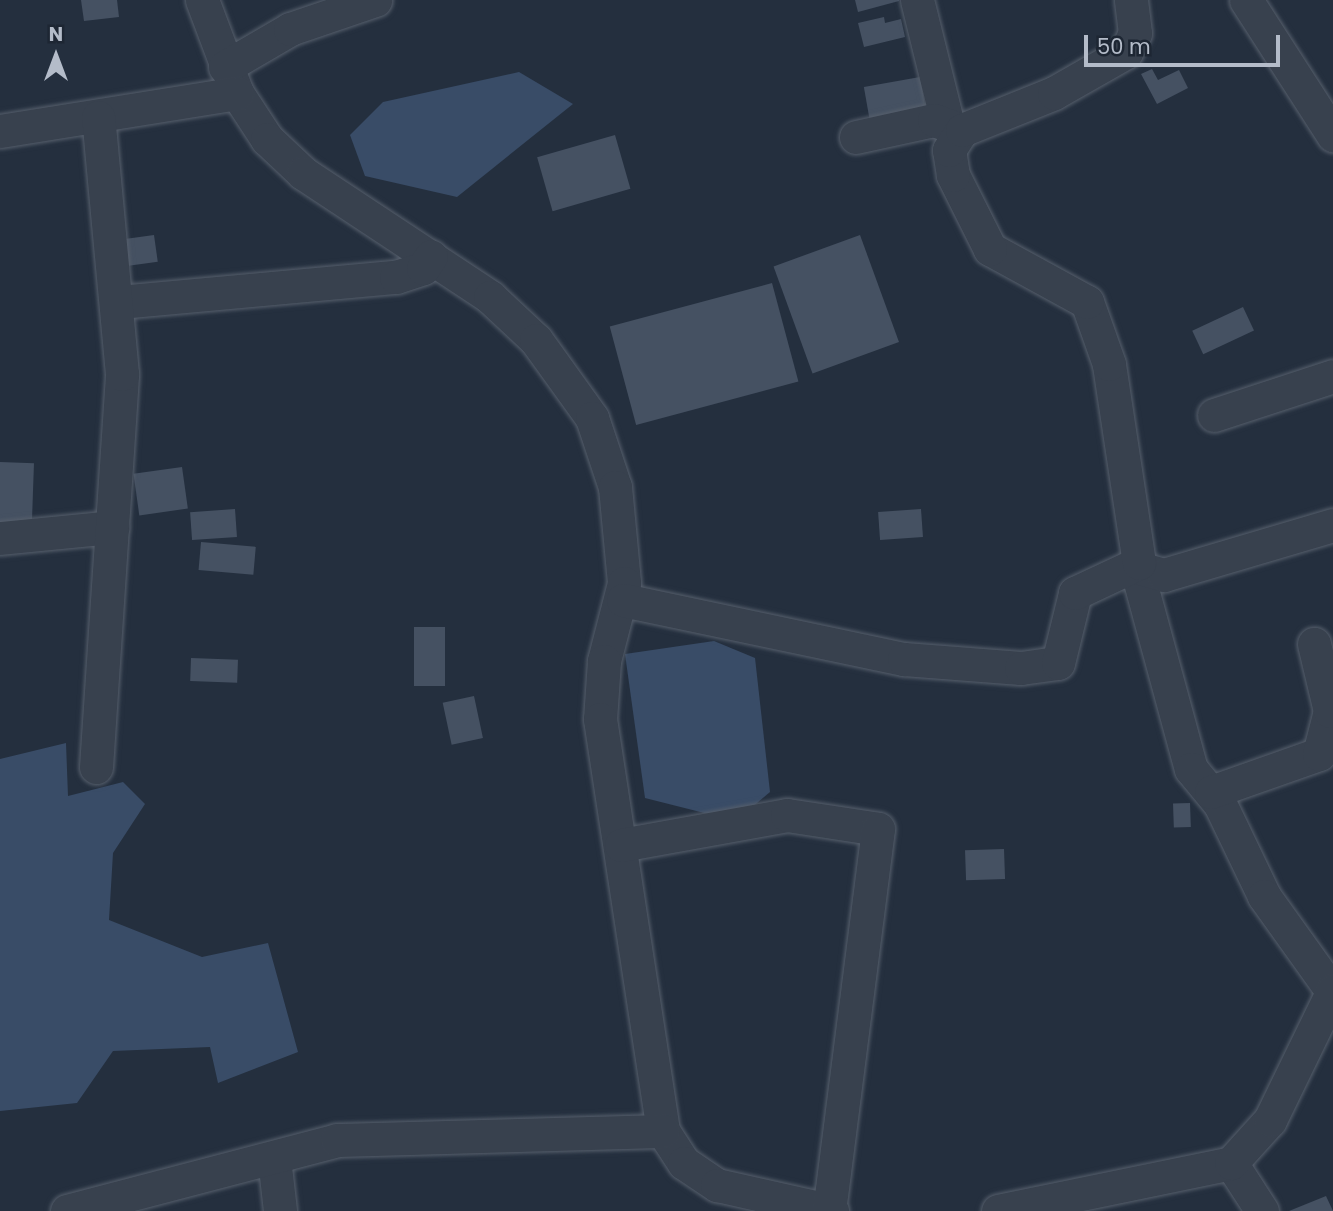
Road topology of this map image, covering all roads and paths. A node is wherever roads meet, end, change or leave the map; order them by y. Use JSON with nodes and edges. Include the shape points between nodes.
{"nodes":[{"id":1,"x":202,"y":0,"type":"edge"},
{"id":2,"x":375,"y":0,"type":"edge"},
{"id":3,"x":916,"y":0,"type":"edge"},
{"id":4,"x":1131,"y":0,"type":"edge"},
{"id":5,"x":1247,"y":0,"type":"edge"},
{"id":6,"x":924,"y":73,"type":"dead end"},
{"id":7,"x":231,"y":80,"type":"junction"},
{"id":8,"x":98,"y":117,"type":"junction"},
{"id":9,"x":948,"y":125,"type":"junction"},
{"id":10,"x":0,"y":131,"type":"edge"},
{"id":11,"x":1333,"y":135,"type":"edge"},
{"id":12,"x":856,"y":137,"type":"dead end"},
{"id":13,"x":431,"y":256,"type":"junction"},
{"id":14,"x":120,"y":302,"type":"junction"},
{"id":15,"x":1333,"y":376,"type":"edge"},
{"id":16,"x":1214,"y":415,"type":"dead end"},
{"id":17,"x":1333,"y":525,"type":"edge"},
{"id":18,"x":112,"y":527,"type":"junction"},
{"id":19,"x":0,"y":538,"type":"edge"},
{"id":20,"x":1136,"y":567,"type":"junction"},
{"id":21,"x":623,"y":600,"type":"junction"},
{"id":22,"x":1314,"y":644,"type":"dead end"},
{"id":23,"x":96,"y":767,"type":"dead end"},
{"id":24,"x":1211,"y":792,"type":"junction"},
{"id":25,"x":621,"y":845,"type":"junction"},
{"id":26,"x":1333,"y":990,"type":"edge"},
{"id":27,"x":663,"y":1131,"type":"junction"},
{"id":28,"x":274,"y":1158,"type":"junction"},
{"id":29,"x":1231,"y":1163,"type":"junction"},
{"id":30,"x":67,"y":1211,"type":"edge"},
{"id":31,"x":280,"y":1211,"type":"edge"},
{"id":32,"x":830,"y":1211,"type":"edge"},
{"id":33,"x":998,"y":1211,"type":"edge"},
{"id":34,"x":1262,"y":1211,"type":"edge"}],
"edges":[{"from":1,"to":7,"type":"street"},
{"from":2,"to":7,"type":"street","via":[[290,29]]},
{"from":3,"to":9,"type":"street"},
{"from":4,"to":9,"type":"street","via":[[1135,33],[1119,57]]},
{"from":5,"to":11,"type":"street"},
{"from":6,"to":9,"type":"street"},
{"from":7,"to":8,"type":"street"},
{"from":7,"to":13,"type":"street","via":[[287,160]]},
{"from":8,"to":10,"type":"street"},
{"from":8,"to":14,"type":"street"},
{"from":9,"to":12,"type":"street"},
{"from":9,"to":20,"type":"street","via":[[951,165],[983,239],[1000,259],[1081,296],[1098,320],[1131,488]]},
{"from":13,"to":14,"type":"street","via":[[423,268],[396,277]]},
{"from":13,"to":21,"type":"street","via":[[516,319],[592,418],[621,520]]},
{"from":14,"to":18,"type":"street"},
{"from":15,"to":16,"type":"street"},
{"from":17,"to":20,"type":"street","via":[[1164,575]]},
{"from":18,"to":19,"type":"street"},
{"from":18,"to":23,"type":"street"},
{"from":20,"to":21,"type":"street","via":[[1075,593],[1064,654],[1043,667],[959,666],[825,647]]},
{"from":20,"to":24,"type":"street","via":[[1191,769]]},
{"from":21,"to":25,"type":"street","via":[[604,661],[600,719]]},
{"from":22,"to":24,"type":"street","via":[[1330,711],[1319,754]]},
{"from":24,"to":26,"type":"street","via":[[1264,896]]},
{"from":25,"to":27,"type":"street"},
{"from":25,"to":32,"type":"street","via":[[787,814],[878,829]]},
{"from":26,"to":29,"type":"street","via":[[1270,1120]]},
{"from":27,"to":28,"type":"street","via":[[366,1136]]},
{"from":27,"to":32,"type":"street","via":[[684,1163],[717,1185]]},
{"from":28,"to":30,"type":"street"},
{"from":28,"to":31,"type":"street"},
{"from":29,"to":33,"type":"street"},
{"from":29,"to":34,"type":"street"}]}
